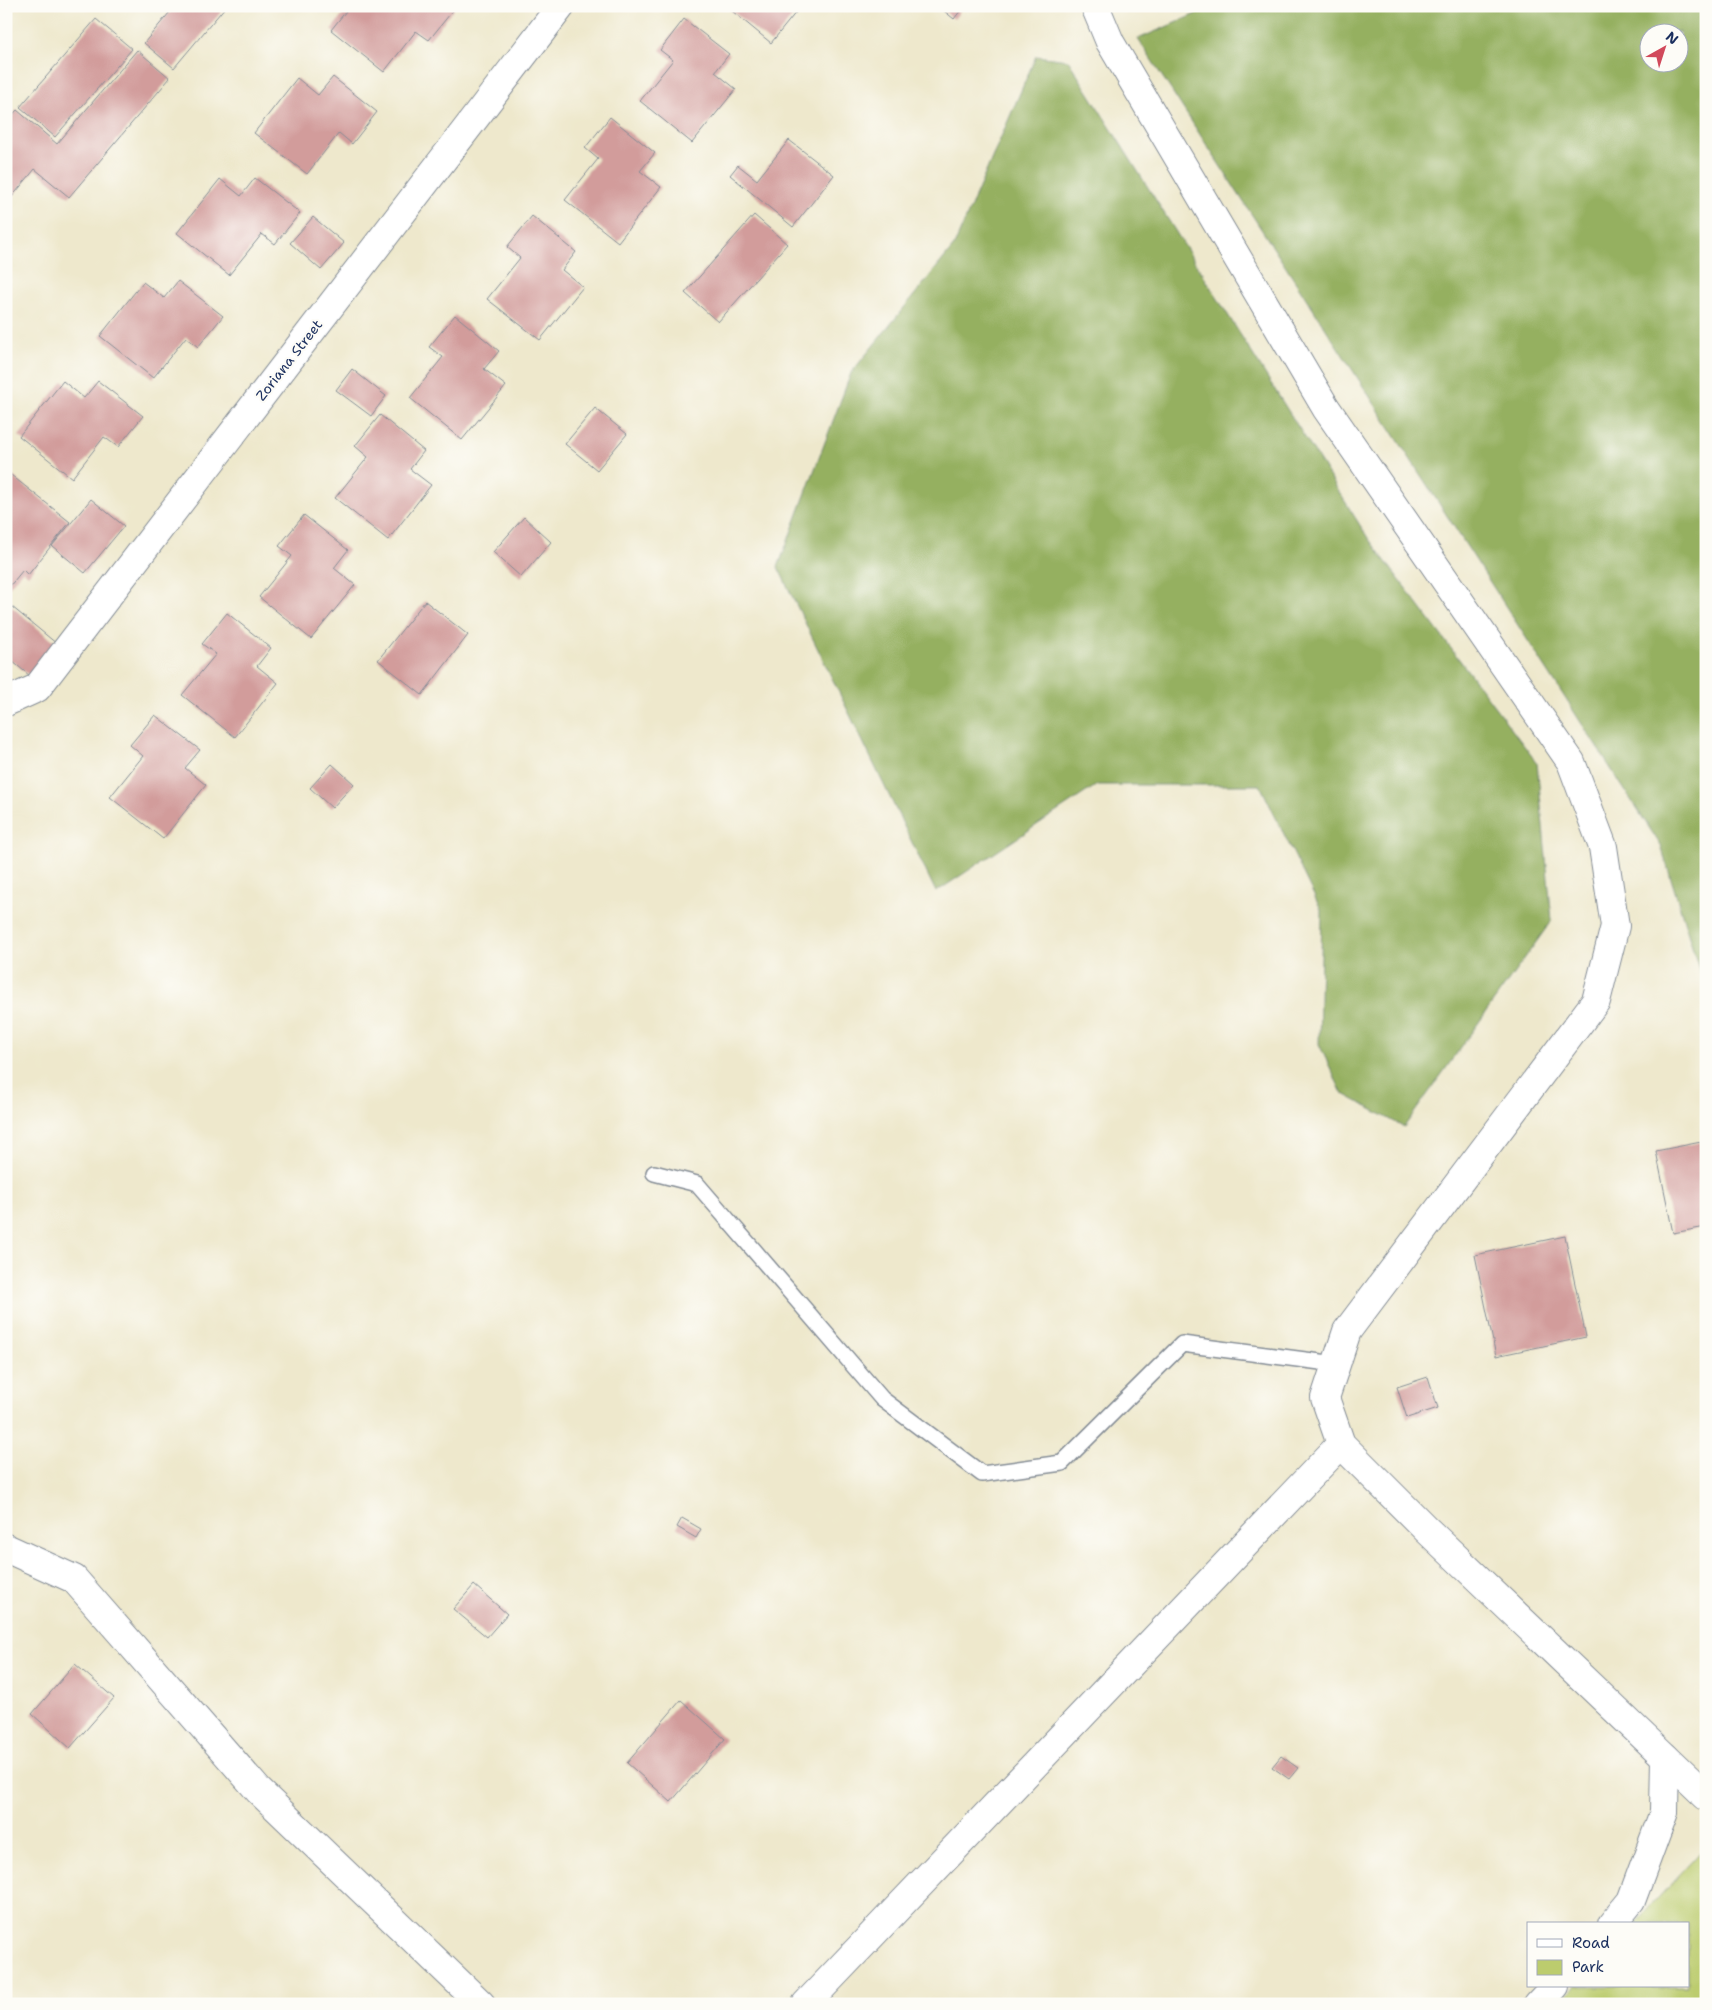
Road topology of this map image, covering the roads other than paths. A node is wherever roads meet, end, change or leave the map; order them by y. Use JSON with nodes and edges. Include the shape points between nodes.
{"nodes":[{"id":1,"x":561,"y":6,"type":"edge"},
{"id":2,"x":1095,"y":6,"type":"edge"},
{"id":3,"x":6,"y":702,"type":"edge"},
{"id":4,"x":654,"y":1172,"type":"dead end"},
{"id":5,"x":1336,"y":1364,"type":"junction"},
{"id":6,"x":1341,"y":1444,"type":"junction"},
{"id":7,"x":6,"y":1548,"type":"edge"},
{"id":8,"x":1665,"y":1757,"type":"junction"},
{"id":9,"x":1706,"y":1796,"type":"edge"},
{"id":10,"x":1614,"y":1922,"type":"edge"},
{"id":11,"x":1553,"y":1988,"type":"edge"},
{"id":12,"x":481,"y":2004,"type":"edge"},
{"id":13,"x":806,"y":2004,"type":"edge"},
{"id":14,"x":1538,"y":2004,"type":"edge"}],
"edges":[{"from":1,"to":3,"type":"street","name":"Zoriana Street","via":[[37,688]]},
{"from":2,"to":5,"type":"street","via":[[1110,42],[1326,408],[1571,762],[1603,848],[1615,926],[1596,1001],[1347,1331]]},
{"from":4,"to":5,"type":"lane","via":[[697,1184],[882,1399],[982,1474],[1062,1463],[1182,1344]]},
{"from":5,"to":6,"type":"street","via":[[1325,1398]]},
{"from":6,"to":8,"type":"street"},
{"from":6,"to":13,"type":"street"},
{"from":7,"to":12,"type":"street","via":[[74,1579],[259,1791]]},
{"from":8,"to":9,"type":"street"},
{"from":8,"to":10,"type":"street","via":[[1664,1812],[1631,1901]]},
{"from":11,"to":14,"type":"street"}]}
